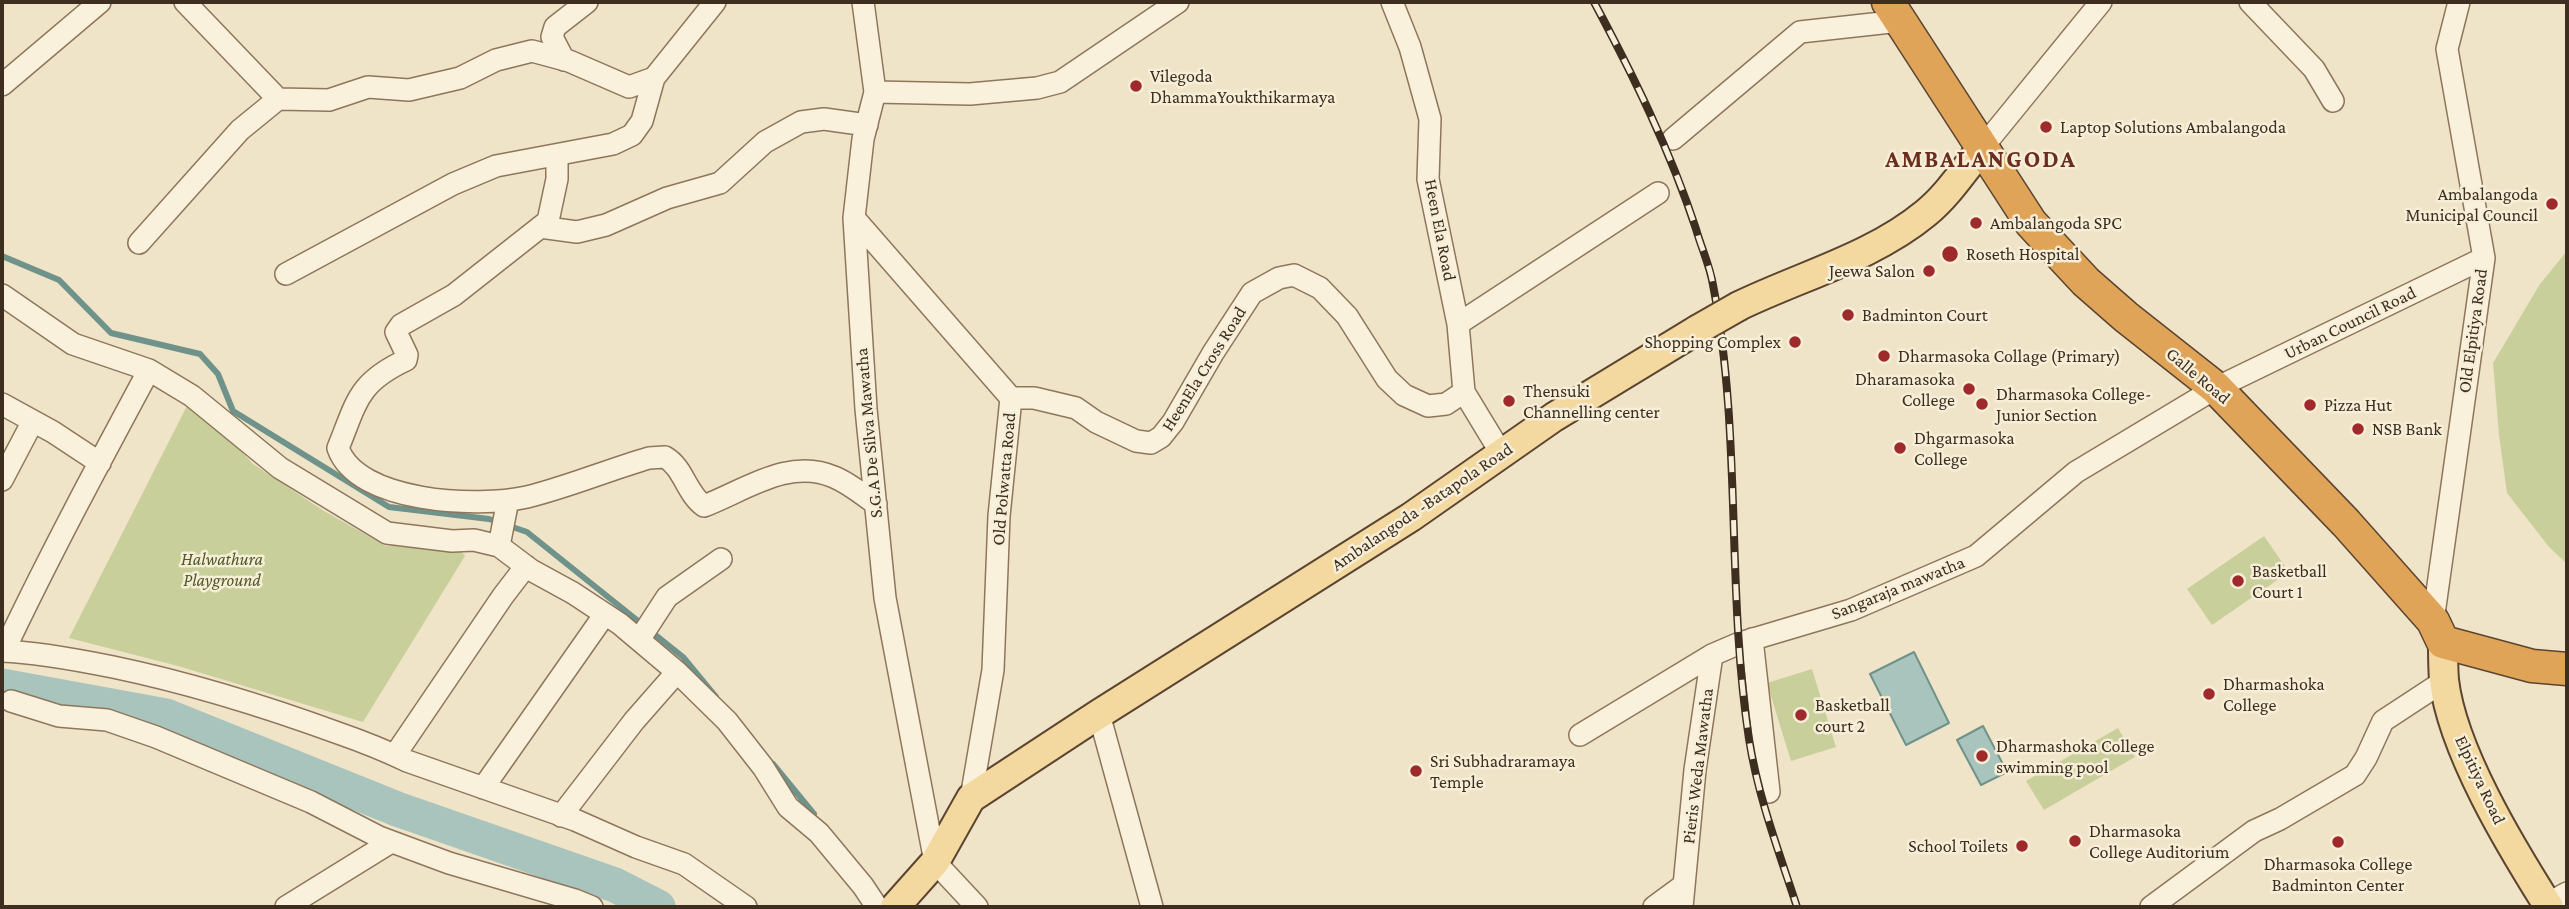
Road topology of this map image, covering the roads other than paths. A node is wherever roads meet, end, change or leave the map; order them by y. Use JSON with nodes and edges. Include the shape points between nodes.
{"nodes":[{"id":1,"x":100,"y":2,"type":"edge"},
{"id":2,"x":185,"y":2,"type":"edge"},
{"id":3,"x":587,"y":2,"type":"edge"},
{"id":4,"x":715,"y":2,"type":"edge"},
{"id":5,"x":863,"y":2,"type":"edge"},
{"id":6,"x":1178,"y":2,"type":"edge"},
{"id":7,"x":1392,"y":2,"type":"edge"},
{"id":8,"x":2101,"y":2,"type":"edge"},
{"id":9,"x":2249,"y":2,"type":"edge"},
{"id":10,"x":2459,"y":2,"type":"edge"},
{"id":11,"x":1894,"y":11,"type":"edge"},
{"id":12,"x":564,"y":60,"type":"junction"},
{"id":13,"x":654,"y":78,"type":"junction"},
{"id":14,"x":2,"y":85,"type":"edge"},
{"id":15,"x":875,"y":92,"type":"junction"},
{"id":16,"x":278,"y":99,"type":"junction"},
{"id":17,"x":2333,"y":101,"type":"dead end"},
{"id":18,"x":867,"y":125,"type":"junction"},
{"id":19,"x":1673,"y":139,"type":"dead end"},
{"id":20,"x":1982,"y":148,"type":"junction"},
{"id":21,"x":557,"y":155,"type":"junction"},
{"id":22,"x":1658,"y":193,"type":"dead end"},
{"id":23,"x":854,"y":218,"type":"junction"},
{"id":24,"x":540,"y":227,"type":"junction"},
{"id":25,"x":139,"y":243,"type":"dead end"},
{"id":26,"x":2484,"y":258,"type":"junction"},
{"id":27,"x":286,"y":274,"type":"dead end"},
{"id":28,"x":2,"y":295,"type":"edge"},
{"id":29,"x":1458,"y":324,"type":"junction"},
{"id":30,"x":149,"y":370,"type":"junction"},
{"id":31,"x":2216,"y":388,"type":"junction"},
{"id":32,"x":1464,"y":392,"type":"junction"},
{"id":33,"x":1011,"y":398,"type":"junction"},
{"id":34,"x":2,"y":404,"type":"edge"},
{"id":35,"x":33,"y":421,"type":"junction"},
{"id":36,"x":1501,"y":453,"type":"junction"},
{"id":37,"x":100,"y":464,"type":"junction"},
{"id":38,"x":2,"y":480,"type":"edge"},
{"id":39,"x":508,"y":500,"type":"junction"},
{"id":40,"x":876,"y":504,"type":"junction"},
{"id":41,"x":499,"y":546,"type":"junction"},
{"id":42,"x":721,"y":559,"type":"dead end"},
{"id":43,"x":526,"y":566,"type":"junction"},
{"id":44,"x":605,"y":614,"type":"junction"},
{"id":45,"x":2438,"y":632,"type":"junction"},
{"id":46,"x":639,"y":640,"type":"junction"},
{"id":47,"x":1746,"y":641,"type":"junction"},
{"id":48,"x":3,"y":651,"type":"edge"},
{"id":49,"x":1712,"y":654,"type":"junction"},
{"id":50,"x":2567,"y":669,"type":"edge"},
{"id":51,"x":677,"y":672,"type":"junction"},
{"id":52,"x":2444,"y":681,"type":"junction"},
{"id":53,"x":11,"y":701,"type":"dead end"},
{"id":54,"x":1099,"y":714,"type":"junction"},
{"id":55,"x":1580,"y":735,"type":"dead end"},
{"id":56,"x":395,"y":755,"type":"junction"},
{"id":57,"x":483,"y":788,"type":"junction"},
{"id":58,"x":1769,"y":792,"type":"dead end"},
{"id":59,"x":971,"y":798,"type":"junction"},
{"id":60,"x":561,"y":816,"type":"junction"},
{"id":61,"x":391,"y":842,"type":"junction"},
{"id":62,"x":935,"y":862,"type":"junction"},
{"id":63,"x":1684,"y":885,"type":"junction"},
{"id":64,"x":2551,"y":903,"type":"edge"},
{"id":65,"x":973,"y":906,"type":"edge"},
{"id":66,"x":286,"y":907,"type":"edge"},
{"id":67,"x":592,"y":907,"type":"edge"},
{"id":68,"x":746,"y":907,"type":"edge"},
{"id":69,"x":877,"y":907,"type":"edge"},
{"id":70,"x":895,"y":907,"type":"edge"},
{"id":71,"x":1152,"y":907,"type":"edge"},
{"id":72,"x":1654,"y":907,"type":"edge"},
{"id":73,"x":1682,"y":907,"type":"edge"},
{"id":74,"x":2151,"y":907,"type":"edge"}],
"edges":[{"from":1,"to":14,"type":"street"},
{"from":2,"to":16,"type":"street"},
{"from":3,"to":12,"type":"street","via":[[555,27],[552,37]]},
{"from":4,"to":13,"type":"street"},
{"from":5,"to":15,"type":"street","name":"S.G.A De Silva Mawatha"},
{"from":6,"to":15,"type":"street","via":[[1060,82],[1037,89],[970,94]]},
{"from":7,"to":29,"type":"street","name":"Heen Ela Road","via":[[1430,119],[1428,178]]},
{"from":8,"to":20,"type":"street"},
{"from":9,"to":17,"type":"street","via":[[2314,69]]},
{"from":10,"to":26,"type":"street","name":"Old Elpitiya Road","via":[[2446,50]]},
{"from":11,"to":19,"type":"street","via":[[1800,32]]},
{"from":11,"to":20,"type":"highway","name":"Galle Road"},
{"from":12,"to":13,"type":"street","via":[[629,86]]},
{"from":12,"to":16,"type":"street","via":[[532,51],[496,60],[460,78],[409,90],[368,87],[329,100]]},
{"from":13,"to":21,"type":"street","via":[[642,121],[632,135],[613,144]]},
{"from":15,"to":18,"type":"street","name":"S.G.A De Silva Mawatha"},
{"from":16,"to":25,"type":"street","via":[[240,130]]},
{"from":18,"to":23,"type":"street","name":"S.G.A De Silva Mawatha"},
{"from":18,"to":24,"type":"street","via":[[824,119],[801,122],[765,142],[720,183],[667,198],[606,225],[576,232]]},
{"from":20,"to":31,"type":"highway","name":"Galle Road","via":[[2031,223],[2086,282]]},
{"from":20,"to":36,"type":"main road","name":"Ambalangoda -Batapola Road","bridge":true,"via":[[1947,194],[1905,229],[1740,306],[1616,377]]},
{"from":21,"to":24,"type":"street","via":[[552,205],[548,221]]},
{"from":21,"to":27,"type":"street","via":[[496,166],[453,184]]},
{"from":22,"to":29,"type":"street"},
{"from":23,"to":33,"type":"street","name":"Old Polwatta Road"},
{"from":23,"to":40,"type":"street","name":"S.G.A De Silva Mawatha"},
{"from":24,"to":39,"type":"street","via":[[454,295],[401,325],[396,332],[406,360],[366,386],[338,448],[343,461],[357,473],[388,490],[433,500]]},
{"from":26,"to":31,"type":"street","name":"Urban Council Road"},
{"from":26,"to":45,"type":"street","name":"Old Elpitiya Road"},
{"from":28,"to":30,"type":"street","via":[[73,344]]},
{"from":29,"to":32,"type":"street","name":"Heen Ela Road"},
{"from":30,"to":37,"type":"street"},
{"from":30,"to":41,"type":"street","via":[[192,396],[280,468],[387,533]]},
{"from":31,"to":45,"type":"highway","name":"Galle Road","via":[[2346,523]]},
{"from":31,"to":47,"type":"street","name":"Sangaraja mawatha","via":[[2076,472],[1976,556],[1851,610]]},
{"from":32,"to":33,"type":"street","name":"HeenEla Cross Road","via":[[1446,404],[1428,406],[1404,395],[1387,379],[1347,316],[1320,288],[1294,275],[1252,293],[1173,422],[1151,443],[1136,441],[1076,408]]},
{"from":32,"to":36,"type":"street","name":"Heen Ela Road"},
{"from":33,"to":59,"type":"street","name":"Old Polwatta Road","via":[[999,516],[993,670]]},
{"from":34,"to":35,"type":"street"},
{"from":35,"to":37,"type":"street"},
{"from":35,"to":38,"type":"street"},
{"from":36,"to":54,"type":"main road","name":"Ambalangoda -Batapola Road","via":[[1411,517]]},
{"from":37,"to":48,"type":"street"},
{"from":39,"to":40,"type":"street","via":[[665,457],[704,506],[790,472],[834,476]]},
{"from":39,"to":41,"type":"street"},
{"from":40,"to":62,"type":"street","name":"S.G.A De Silva Mawatha","via":[[885,598]]},
{"from":41,"to":43,"type":"street"},
{"from":42,"to":46,"type":"street","via":[[667,597]]},
{"from":43,"to":44,"type":"street"},
{"from":43,"to":56,"type":"street"},
{"from":44,"to":46,"type":"street"},
{"from":44,"to":57,"type":"street"},
{"from":45,"to":50,"type":"highway","via":[[2532,666]]},
{"from":45,"to":52,"type":"main road","name":"Elpitiya Road"},
{"from":46,"to":51,"type":"street"},
{"from":47,"to":49,"type":"street"},
{"from":47,"to":58,"type":"street"},
{"from":48,"to":56,"type":"street","via":[[75,660],[192,685],[292,715]]},
{"from":49,"to":55,"type":"street"},
{"from":49,"to":63,"type":"street","name":"Pieris Weda Mawatha"},
{"from":51,"to":60,"type":"street"},
{"from":51,"to":69,"type":"street","via":[[727,721],[788,807],[819,833]]},
{"from":52,"to":64,"type":"main road","name":"Elpitiya Road","via":[[2467,759],[2516,853]]},
{"from":52,"to":74,"type":"street","via":[[2383,721],[2354,775],[2254,831]]},
{"from":53,"to":61,"type":"street","via":[[59,716],[107,720],[156,737],[311,802]]},
{"from":54,"to":59,"type":"main road","name":"Ambalangoda -Batapola Road"},
{"from":54,"to":71,"type":"street"},
{"from":56,"to":57,"type":"street"},
{"from":57,"to":60,"type":"street"},
{"from":59,"to":62,"type":"main road","name":"Ambalangoda -Batapola Road"},
{"from":60,"to":68,"type":"street","via":[[684,864]]},
{"from":61,"to":66,"type":"street"},
{"from":61,"to":67,"type":"street"},
{"from":62,"to":65,"type":"street"},
{"from":62,"to":70,"type":"main road","name":"Ambalangoda -Batapola Road"},
{"from":63,"to":72,"type":"street"},
{"from":63,"to":73,"type":"street","name":"Pieris Weda Mawatha"}]}
